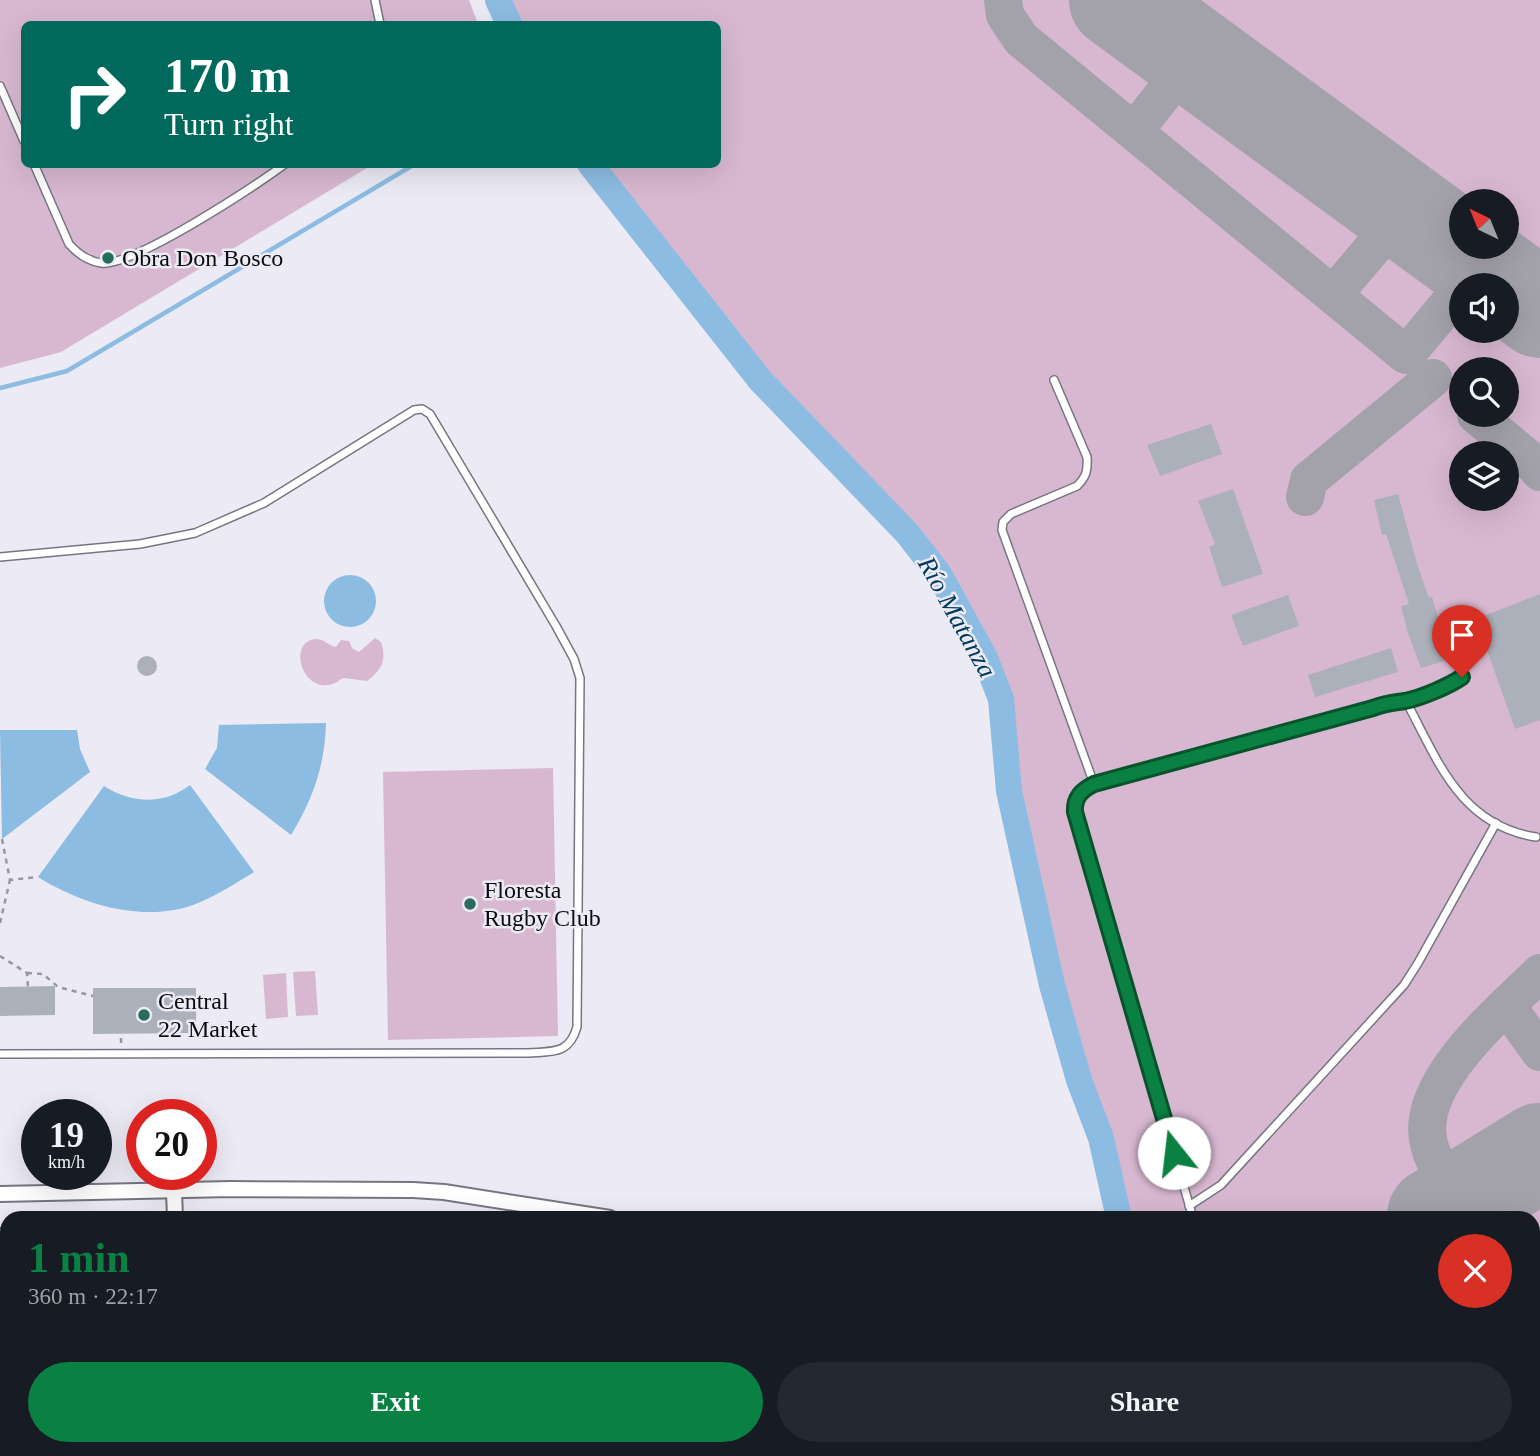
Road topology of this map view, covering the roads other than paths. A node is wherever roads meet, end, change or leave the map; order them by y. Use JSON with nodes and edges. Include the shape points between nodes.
{"nodes":[{"id":1,"x":375,"y":0,"type":"edge"},
{"id":2,"x":379,"y":21,"type":"edge"},
{"id":3,"x":0,"y":86,"type":"edge"},
{"id":4,"x":21,"y":134,"type":"edge"},
{"id":5,"x":36,"y":168,"type":"edge"},
{"id":6,"x":280,"y":168,"type":"edge"},
{"id":7,"x":1054,"y":380,"type":"dead end"},
{"id":8,"x":0,"y":557,"type":"edge"},
{"id":9,"x":1464,"y":641,"type":"dead end"},
{"id":10,"x":1406,"y":701,"type":"junction"},
{"id":11,"x":1094,"y":784,"type":"junction"},
{"id":12,"x":1496,"y":823,"type":"junction"},
{"id":13,"x":1536,"y":837,"type":"dead end"},
{"id":14,"x":0,"y":1054,"type":"edge"},
{"id":15,"x":174,"y":1191,"type":"junction"},
{"id":16,"x":0,"y":1194,"type":"edge"},
{"id":17,"x":1189,"y":1206,"type":"junction"},
{"id":18,"x":175,"y":1211,"type":"edge"},
{"id":19,"x":565,"y":1211,"type":"edge"},
{"id":20,"x":1191,"y":1211,"type":"edge"}],
"edges":[{"from":1,"to":2,"type":"lane"},
{"from":3,"to":4,"type":"lane"},
{"from":5,"to":6,"type":"lane","via":[[69,244],[102,263],[133,256],[249,191]]},
{"from":7,"to":11,"type":"lane","via":[[1087,457],[1088,470],[1077,486],[1011,514],[1002,530]]},
{"from":8,"to":14,"type":"lane","via":[[140,544],[195,533],[264,503],[422,409],[430,414],[556,626],[574,659],[580,692],[577,1027],[569,1045],[528,1053]]},
{"from":9,"to":10,"type":"lane","via":[[1468,654],[1462,677]]},
{"from":10,"to":11,"type":"lane"},
{"from":10,"to":12,"type":"lane","via":[[1451,785]]},
{"from":11,"to":17,"type":"lane","via":[[1074,803],[1075,812]]},
{"from":12,"to":13,"type":"lane","via":[[1516,834]]},
{"from":12,"to":17,"type":"lane","via":[[1404,985],[1221,1185]]},
{"from":15,"to":16,"type":"street"},
{"from":15,"to":18,"type":"street"},
{"from":15,"to":19,"type":"street","via":[[413,1190]]},
{"from":17,"to":20,"type":"lane"}]}
